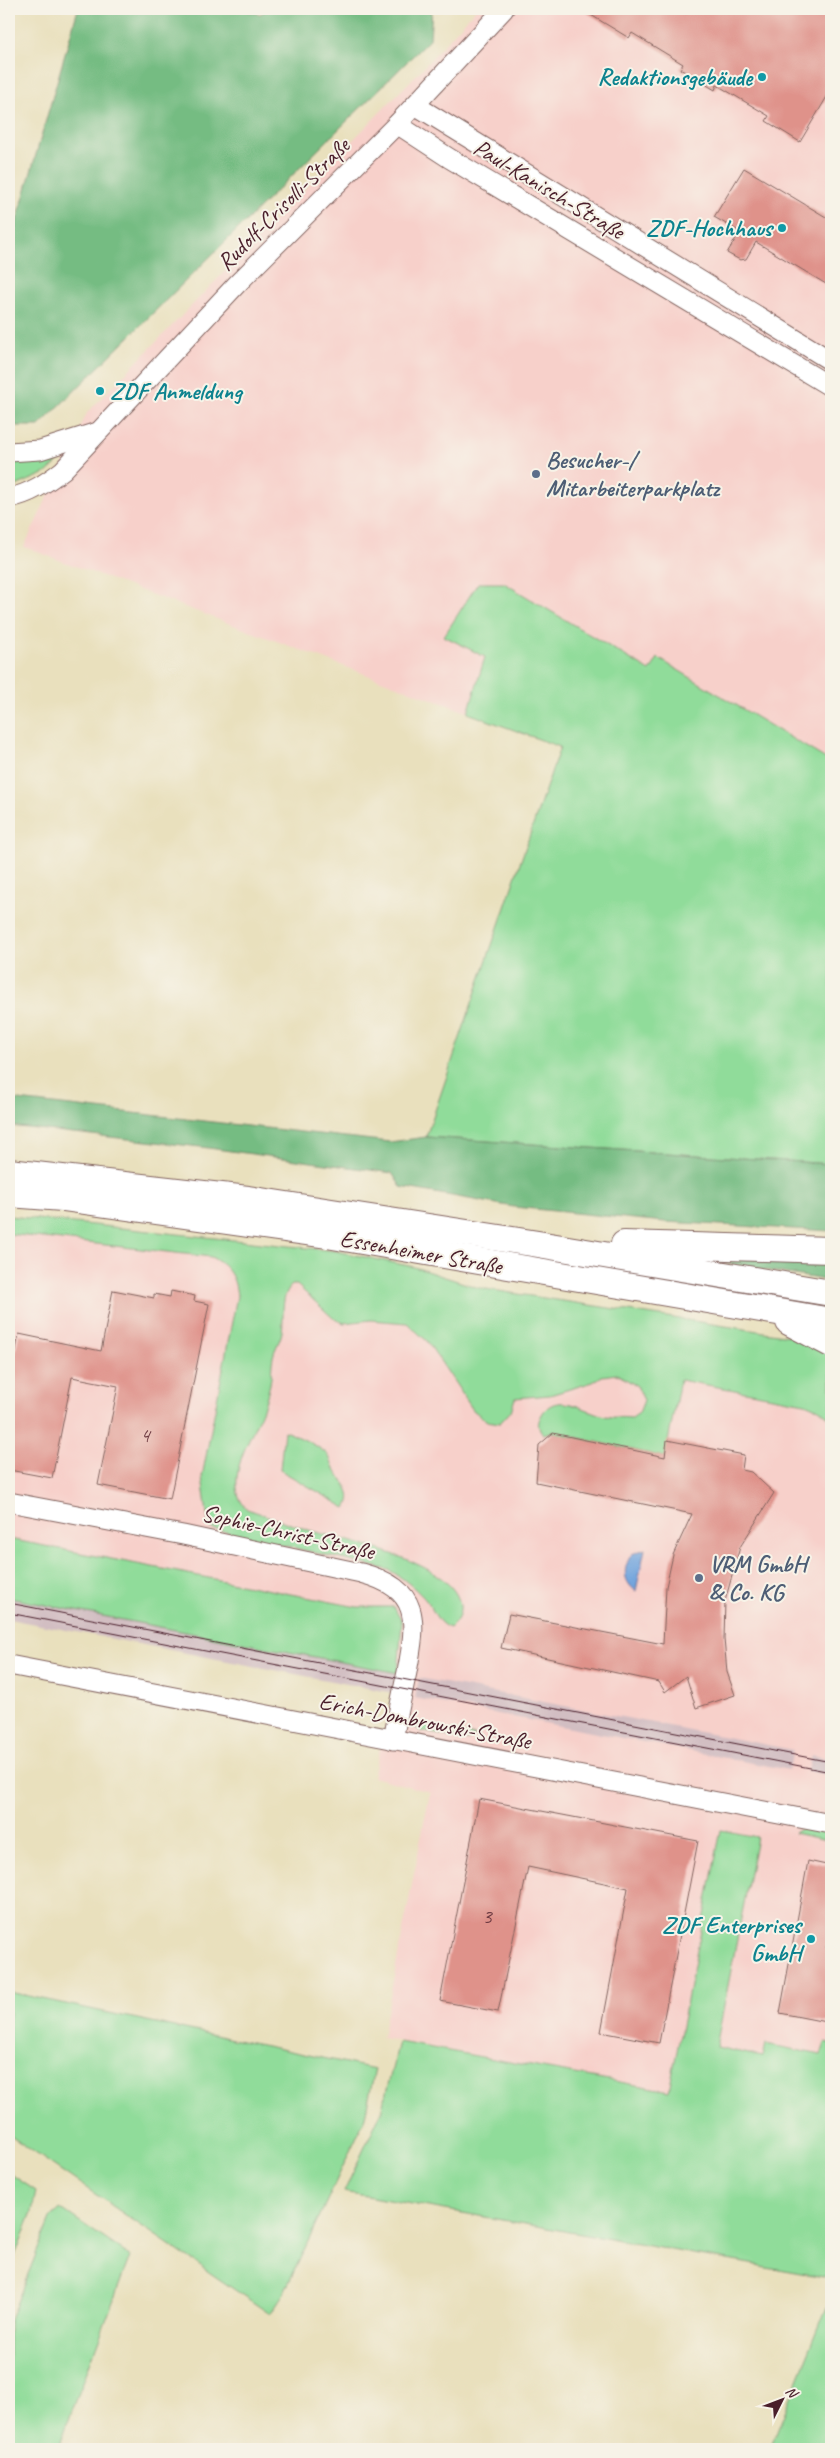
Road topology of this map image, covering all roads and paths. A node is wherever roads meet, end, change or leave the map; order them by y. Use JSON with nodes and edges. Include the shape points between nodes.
{"nodes":[{"id":1,"x":504,"y":9,"type":"edge"},
{"id":2,"x":415,"y":105,"type":"junction"},
{"id":3,"x":397,"y":124,"type":"junction"},
{"id":4,"x":831,"y":361,"type":"edge"},
{"id":5,"x":831,"y":387,"type":"edge"},
{"id":6,"x":95,"y":433,"type":"junction"},
{"id":7,"x":9,"y":452,"type":"edge"},
{"id":8,"x":9,"y":498,"type":"edge"},
{"id":9,"x":9,"y":1172,"type":"edge"},
{"id":10,"x":9,"y":1194,"type":"edge"},
{"id":11,"x":538,"y":1244,"type":"junction"},
{"id":12,"x":831,"y":1250,"type":"edge"},
{"id":13,"x":831,"y":1293,"type":"edge"},
{"id":14,"x":768,"y":1311,"type":"junction"},
{"id":15,"x":831,"y":1322,"type":"edge"},
{"id":16,"x":831,"y":1344,"type":"edge"},
{"id":17,"x":9,"y":1502,"type":"edge"},
{"id":18,"x":9,"y":1665,"type":"edge"},
{"id":19,"x":393,"y":1740,"type":"junction"},
{"id":20,"x":831,"y":1824,"type":"edge"}],
"edges":[{"from":1,"to":2,"type":"street","name":"Rudolf-Crisolli-Straße"},
{"from":2,"to":3,"type":"street","name":"Rudolf-Crisolli-Straße"},
{"from":2,"to":4,"type":"street","name":"Paul-Kanisch-Straße"},
{"from":3,"to":5,"type":"street","name":"Paul-Kanisch-Straße"},
{"from":3,"to":6,"type":"street","name":"Rudolf-Crisolli-Straße","via":[[237,284]]},
{"from":6,"to":7,"type":"street","name":"Rudolf-Crisolli-Straße","via":[[40,450]]},
{"from":6,"to":8,"type":"street","name":"Rudolf-Crisolli-Straße","via":[[76,457],[46,483]]},
{"from":9,"to":11,"type":"main road","name":"Essenheimer Straße","via":[[248,1199]]},
{"from":10,"to":14,"type":"main road","name":"Essenheimer Straße","via":[[63,1198],[327,1235]]},
{"from":11,"to":12,"type":"main road"},
{"from":11,"to":13,"type":"main road","name":"Essenheimer Straße"},
{"from":14,"to":15,"type":"main road","name":"Essenheimer Straße"},
{"from":14,"to":16,"type":"main road"},
{"from":17,"to":19,"type":"street","name":"Sophie-Christ-Straße","via":[[183,1535],[361,1573],[387,1582],[411,1608],[414,1628]]},
{"from":18,"to":19,"type":"street","name":"Erich-Dombrowski-Straße"},
{"from":19,"to":20,"type":"street","name":"Erich-Dombrowski-Straße"}]}
